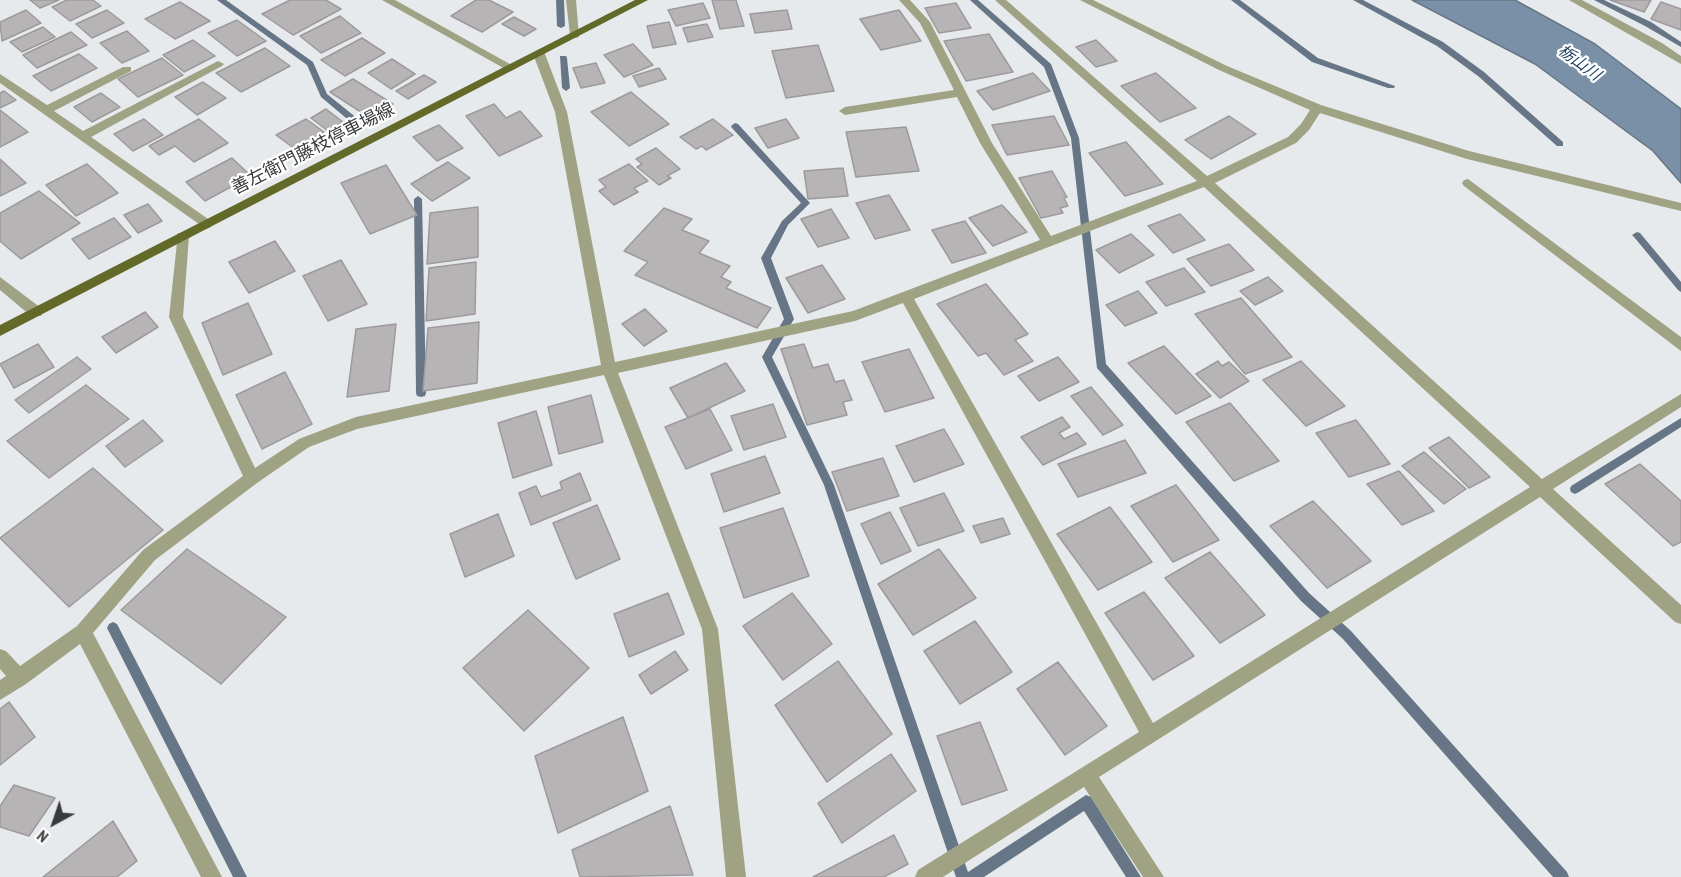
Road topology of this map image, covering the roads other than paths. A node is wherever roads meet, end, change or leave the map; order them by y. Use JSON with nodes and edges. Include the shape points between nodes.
{"nodes":[{"id":1,"x":387,"y":0,"type":"edge"},
{"id":2,"x":571,"y":0,"type":"edge"},
{"id":3,"x":643,"y":0,"type":"edge"},
{"id":4,"x":904,"y":0,"type":"edge"},
{"id":5,"x":1000,"y":0,"type":"edge"},
{"id":6,"x":1085,"y":0,"type":"edge"},
{"id":7,"x":1574,"y":0,"type":"edge"},
{"id":8,"x":575,"y":35,"type":"junction"},
{"id":9,"x":539,"y":54,"type":"junction"},
{"id":10,"x":1681,"y":61,"type":"edge"},
{"id":11,"x":218,"y":64,"type":"dead end"},
{"id":12,"x":511,"y":68,"type":"junction"},
{"id":13,"x":127,"y":69,"type":"dead end"},
{"id":14,"x":0,"y":78,"type":"edge"},
{"id":15,"x":960,"y":93,"type":"junction"},
{"id":16,"x":1317,"y":108,"type":"junction"},
{"id":17,"x":45,"y":111,"type":"junction"},
{"id":18,"x":845,"y":111,"type":"dead end"},
{"id":19,"x":82,"y":137,"type":"junction"},
{"id":20,"x":1206,"y":182,"type":"junction"},
{"id":21,"x":1468,"y":183,"type":"dead end"},
{"id":22,"x":1681,"y":207,"type":"edge"},
{"id":23,"x":206,"y":224,"type":"junction"},
{"id":24,"x":183,"y":236,"type":"junction"},
{"id":25,"x":1048,"y":242,"type":"junction"},
{"id":26,"x":0,"y":282,"type":"edge"},
{"id":27,"x":906,"y":297,"type":"junction"},
{"id":28,"x":36,"y":312,"type":"junction"},
{"id":29,"x":0,"y":331,"type":"edge"},
{"id":30,"x":1681,"y":345,"type":"edge"},
{"id":31,"x":609,"y":369,"type":"junction"},
{"id":32,"x":1681,"y":400,"type":"edge"},
{"id":33,"x":252,"y":478,"type":"junction"},
{"id":34,"x":1541,"y":489,"type":"junction"},
{"id":35,"x":1681,"y":616,"type":"edge"},
{"id":36,"x":83,"y":632,"type":"junction"},
{"id":37,"x":0,"y":657,"type":"edge"},
{"id":38,"x":20,"y":678,"type":"junction"},
{"id":39,"x":0,"y":691,"type":"edge"},
{"id":40,"x":1150,"y":735,"type":"junction"},
{"id":41,"x":1087,"y":775,"type":"junction"},
{"id":42,"x":212,"y":877,"type":"edge"},
{"id":43,"x":736,"y":877,"type":"edge"},
{"id":44,"x":924,"y":877,"type":"edge"},
{"id":45,"x":1154,"y":877,"type":"edge"}],
"edges":[{"from":1,"to":12,"type":"street"},
{"from":2,"to":8,"type":"street"},
{"from":3,"to":8,"type":"main road","name":"善左衛門藤枝停車場線"},
{"from":4,"to":15,"type":"street","via":[[925,22]]},
{"from":5,"to":20,"type":"street"},
{"from":6,"to":16,"type":"street","via":[[1223,68]]},
{"from":7,"to":10,"type":"street"},
{"from":8,"to":9,"type":"main road","name":"善左衛門藤枝停車場線"},
{"from":9,"to":12,"type":"main road","name":"善左衛門藤枝停車場線"},
{"from":9,"to":31,"type":"street","via":[[561,112]]},
{"from":11,"to":19,"type":"street"},
{"from":12,"to":23,"type":"main road","name":"善左衛門藤枝停車場線"},
{"from":13,"to":17,"type":"street"},
{"from":14,"to":17,"type":"street"},
{"from":15,"to":18,"type":"street"},
{"from":15,"to":25,"type":"street","via":[[986,143]]},
{"from":16,"to":20,"type":"street","via":[[1292,140]]},
{"from":16,"to":22,"type":"street","via":[[1467,154]]},
{"from":17,"to":19,"type":"street"},
{"from":19,"to":23,"type":"street"},
{"from":20,"to":25,"type":"street"},
{"from":20,"to":34,"type":"street"},
{"from":21,"to":30,"type":"street"},
{"from":23,"to":24,"type":"main road","name":"善左衛門藤枝停車場線"},
{"from":24,"to":28,"type":"main road","name":"善左衛門藤枝停車場線"},
{"from":24,"to":33,"type":"street","via":[[176,317]]},
{"from":25,"to":27,"type":"street"},
{"from":26,"to":28,"type":"street"},
{"from":27,"to":31,"type":"street","via":[[855,316]]},
{"from":27,"to":40,"type":"street"},
{"from":28,"to":29,"type":"main road","name":"善左衛門藤枝停車場線"},
{"from":31,"to":33,"type":"street","via":[[356,423],[304,443]]},
{"from":31,"to":43,"type":"street","via":[[710,629]]},
{"from":32,"to":34,"type":"street"},
{"from":33,"to":36,"type":"street","via":[[149,555]]},
{"from":34,"to":35,"type":"street"},
{"from":34,"to":40,"type":"street"},
{"from":36,"to":38,"type":"street"},
{"from":36,"to":42,"type":"street"},
{"from":37,"to":38,"type":"street"},
{"from":38,"to":39,"type":"street"},
{"from":40,"to":41,"type":"street"},
{"from":41,"to":44,"type":"street"},
{"from":41,"to":45,"type":"street"}]}
